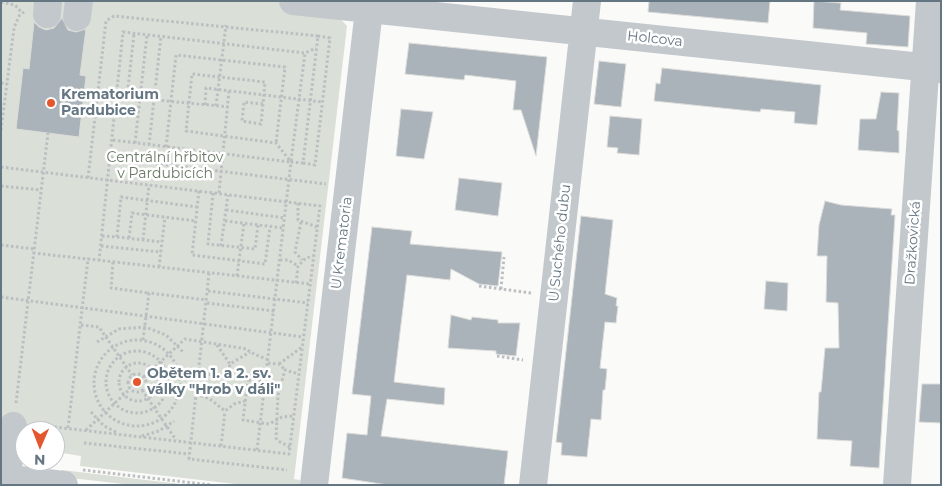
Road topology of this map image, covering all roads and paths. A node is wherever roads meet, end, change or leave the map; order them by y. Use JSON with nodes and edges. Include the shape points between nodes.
{"nodes":[{"id":1,"x":293,"y":1,"type":"edge"},
{"id":2,"x":587,"y":1,"type":"edge"},
{"id":3,"x":930,"y":1,"type":"edge"},
{"id":4,"x":1,"y":2,"type":"edge"},
{"id":5,"x":369,"y":6,"type":"edge"},
{"id":6,"x":39,"y":9,"type":"edge"},
{"id":7,"x":226,"y":25,"type":"junction"},
{"id":8,"x":583,"y":32,"type":"junction"},
{"id":9,"x":134,"y":34,"type":"junction"},
{"id":10,"x":147,"y":35,"type":"junction"},
{"id":11,"x":161,"y":36,"type":"junction"},
{"id":12,"x":318,"y":36,"type":"junction"},
{"id":13,"x":224,"y":44,"type":"junction"},
{"id":14,"x":316,"y":48,"type":"junction"},
{"id":15,"x":305,"y":53,"type":"junction"},
{"id":16,"x":222,"y":60,"type":"junction"},
{"id":17,"x":933,"y":68,"type":"edge"},
{"id":18,"x":220,"y":77,"type":"junction"},
{"id":19,"x":1,"y":83,"type":"edge"},
{"id":20,"x":7,"y":84,"type":"junction"},
{"id":21,"x":218,"y":90,"type":"junction"},
{"id":22,"x":229,"y":91,"type":"junction"},
{"id":23,"x":97,"y":94,"type":"junction"},
{"id":24,"x":264,"y":95,"type":"junction"},
{"id":25,"x":118,"y":96,"type":"junction"},
{"id":26,"x":127,"y":97,"type":"junction"},
{"id":27,"x":281,"y":97,"type":"junction"},
{"id":28,"x":140,"y":98,"type":"junction"},
{"id":29,"x":299,"y":99,"type":"junction"},
{"id":30,"x":154,"y":100,"type":"junction"},
{"id":31,"x":310,"y":100,"type":"junction"},
{"id":32,"x":171,"y":102,"type":"junction"},
{"id":33,"x":322,"y":102,"type":"junction"},
{"id":34,"x":189,"y":103,"type":"junction"},
{"id":35,"x":263,"y":104,"type":"junction"},
{"id":36,"x":204,"y":105,"type":"junction"},
{"id":37,"x":216,"y":106,"type":"junction"},
{"id":38,"x":228,"y":107,"type":"junction"},
{"id":39,"x":1,"y":130,"type":"edge"},
{"id":40,"x":48,"y":134,"type":"dead end"},
{"id":41,"x":224,"y":136,"type":"junction"},
{"id":42,"x":113,"y":140,"type":"junction"},
{"id":43,"x":135,"y":143,"type":"junction"},
{"id":44,"x":276,"y":143,"type":"junction"},
{"id":45,"x":149,"y":145,"type":"junction"},
{"id":46,"x":166,"y":147,"type":"junction"},
{"id":47,"x":223,"y":154,"type":"junction"},
{"id":48,"x":112,"y":158,"type":"junction"},
{"id":49,"x":291,"y":162,"type":"junction"},
{"id":50,"x":303,"y":163,"type":"junction"},
{"id":51,"x":1,"y":167,"type":"edge"},
{"id":52,"x":43,"y":172,"type":"junction"},
{"id":53,"x":221,"y":172,"type":"junction"},
{"id":54,"x":88,"y":178,"type":"junction"},
{"id":55,"x":109,"y":180,"type":"junction"},
{"id":56,"x":289,"y":180,"type":"junction"},
{"id":57,"x":326,"y":184,"type":"dead end"},
{"id":58,"x":149,"y":185,"type":"junction"},
{"id":59,"x":1,"y":186,"type":"edge"},
{"id":60,"x":41,"y":190,"type":"junction"},
{"id":61,"x":199,"y":191,"type":"junction"},
{"id":62,"x":213,"y":193,"type":"junction"},
{"id":63,"x":218,"y":194,"type":"junction"},
{"id":64,"x":228,"y":195,"type":"junction"},
{"id":65,"x":147,"y":201,"type":"junction"},
{"id":66,"x":287,"y":202,"type":"junction"},
{"id":67,"x":298,"y":203,"type":"junction"},
{"id":68,"x":197,"y":207,"type":"junction"},
{"id":69,"x":226,"y":210,"type":"junction"},
{"id":70,"x":145,"y":215,"type":"junction"},
{"id":71,"x":164,"y":217,"type":"junction"},
{"id":72,"x":285,"y":218,"type":"junction"},
{"id":73,"x":196,"y":221,"type":"junction"},
{"id":74,"x":225,"y":221,"type":"junction"},
{"id":75,"x":300,"y":222,"type":"junction"},
{"id":76,"x":244,"y":223,"type":"junction"},
{"id":77,"x":258,"y":225,"type":"junction"},
{"id":78,"x":270,"y":227,"type":"junction"},
{"id":79,"x":317,"y":227,"type":"junction"},
{"id":80,"x":284,"y":228,"type":"junction"},
{"id":81,"x":102,"y":236,"type":"junction"},
{"id":82,"x":117,"y":237,"type":"junction"},
{"id":83,"x":129,"y":238,"type":"junction"},
{"id":84,"x":143,"y":240,"type":"junction"},
{"id":85,"x":162,"y":242,"type":"junction"},
{"id":86,"x":1,"y":245,"type":"edge"},
{"id":87,"x":101,"y":246,"type":"junction"},
{"id":88,"x":221,"y":246,"type":"junction"},
{"id":89,"x":241,"y":248,"type":"junction"},
{"id":90,"x":33,"y":251,"type":"junction"},
{"id":91,"x":161,"y":252,"type":"junction"},
{"id":92,"x":314,"y":256,"type":"junction"},
{"id":93,"x":504,"y":257,"type":"dead end"},
{"id":94,"x":88,"y":259,"type":"junction"},
{"id":95,"x":280,"y":260,"type":"junction"},
{"id":96,"x":302,"y":260,"type":"junction"},
{"id":97,"x":99,"y":261,"type":"junction"},
{"id":98,"x":239,"y":261,"type":"junction"},
{"id":99,"x":113,"y":262,"type":"junction"},
{"id":100,"x":298,"y":266,"type":"junction"},
{"id":101,"x":159,"y":267,"type":"junction"},
{"id":102,"x":210,"y":273,"type":"junction"},
{"id":103,"x":237,"y":276,"type":"junction"},
{"id":104,"x":277,"y":280,"type":"junction"},
{"id":105,"x":296,"y":283,"type":"junction"},
{"id":106,"x":310,"y":284,"type":"junction"},
{"id":107,"x":479,"y":286,"type":"dead end"},
{"id":108,"x":501,"y":289,"type":"junction"},
{"id":109,"x":208,"y":290,"type":"junction"},
{"id":110,"x":149,"y":293,"type":"junction"},
{"id":111,"x":554,"y":296,"type":"junction"},
{"id":112,"x":1,"y":297,"type":"edge"},
{"id":113,"x":275,"y":299,"type":"junction"},
{"id":114,"x":28,"y":300,"type":"junction"},
{"id":115,"x":207,"y":302,"type":"junction"},
{"id":116,"x":308,"y":303,"type":"junction"},
{"id":117,"x":83,"y":308,"type":"junction"},
{"id":118,"x":274,"y":311,"type":"junction"},
{"id":119,"x":146,"y":316,"type":"junction"},
{"id":120,"x":204,"y":324,"type":"junction"},
{"id":121,"x":81,"y":325,"type":"junction"},
{"id":122,"x":145,"y":327,"type":"junction"},
{"id":123,"x":271,"y":333,"type":"junction"},
{"id":124,"x":104,"y":336,"type":"junction"},
{"id":125,"x":304,"y":337,"type":"junction"},
{"id":126,"x":143,"y":340,"type":"junction"},
{"id":127,"x":202,"y":341,"type":"junction"},
{"id":128,"x":97,"y":342,"type":"dead end"},
{"id":129,"x":178,"y":345,"type":"junction"},
{"id":130,"x":217,"y":345,"type":"junction"},
{"id":131,"x":302,"y":347,"type":"junction"},
{"id":132,"x":113,"y":348,"type":"junction"},
{"id":133,"x":250,"y":352,"type":"junction"},
{"id":134,"x":184,"y":353,"type":"dead end"},
{"id":135,"x":169,"y":354,"type":"junction"},
{"id":136,"x":119,"y":357,"type":"junction"},
{"id":137,"x":160,"y":362,"type":"junction"},
{"id":138,"x":268,"y":362,"type":"junction"},
{"id":139,"x":230,"y":364,"type":"junction"},
{"id":140,"x":279,"y":364,"type":"junction"},
{"id":141,"x":126,"y":367,"type":"junction"},
{"id":142,"x":152,"y":370,"type":"junction"},
{"id":143,"x":285,"y":370,"type":"junction"},
{"id":144,"x":199,"y":373,"type":"junction"},
{"id":145,"x":299,"y":374,"type":"junction"},
{"id":146,"x":132,"y":375,"type":"junction"},
{"id":147,"x":144,"y":376,"type":"junction"},
{"id":148,"x":228,"y":377,"type":"junction"},
{"id":149,"x":248,"y":379,"type":"junction"},
{"id":150,"x":266,"y":382,"type":"junction"},
{"id":151,"x":130,"y":389,"type":"junction"},
{"id":152,"x":142,"y":390,"type":"junction"},
{"id":153,"x":196,"y":394,"type":"junction"},
{"id":154,"x":124,"y":395,"type":"junction"},
{"id":155,"x":148,"y":399,"type":"junction"},
{"id":156,"x":245,"y":401,"type":"junction"},
{"id":157,"x":115,"y":403,"type":"junction"},
{"id":158,"x":154,"y":408,"type":"junction"},
{"id":159,"x":225,"y":411,"type":"junction"},
{"id":160,"x":91,"y":412,"type":"dead end"},
{"id":161,"x":105,"y":412,"type":"junction"},
{"id":162,"x":294,"y":416,"type":"junction"},
{"id":163,"x":161,"y":418,"type":"junction"},
{"id":164,"x":97,"y":420,"type":"junction"},
{"id":165,"x":278,"y":420,"type":"junction"},
{"id":166,"x":174,"y":421,"type":"dead end"},
{"id":167,"x":260,"y":423,"type":"junction"},
{"id":168,"x":13,"y":424,"type":"junction"},
{"id":169,"x":167,"y":427,"type":"junction"},
{"id":170,"x":68,"y":428,"type":"junction"},
{"id":171,"x":85,"y":430,"type":"junction"},
{"id":172,"x":123,"y":434,"type":"junction"},
{"id":173,"x":139,"y":437,"type":"junction"},
{"id":174,"x":177,"y":441,"type":"junction"},
{"id":175,"x":191,"y":442,"type":"junction"},
{"id":176,"x":84,"y":443,"type":"dead end"},
{"id":177,"x":221,"y":446,"type":"junction"},
{"id":178,"x":290,"y":447,"type":"junction"},
{"id":179,"x":257,"y":450,"type":"junction"},
{"id":180,"x":189,"y":454,"type":"junction"},
{"id":181,"x":287,"y":470,"type":"dead end"},
{"id":182,"x":70,"y":477,"type":"edge"},
{"id":183,"x":5,"y":480,"type":"edge"},
{"id":184,"x":211,"y":485,"type":"edge"},
{"id":185,"x":314,"y":485,"type":"edge"},
{"id":186,"x":533,"y":485,"type":"edge"},
{"id":187,"x":897,"y":485,"type":"edge"}],
"edges":[{"from":1,"to":5,"type":"street","name":"Holcova"},
{"from":2,"to":8,"type":"street","name":"U Suchého dubu"},
{"from":3,"to":17,"type":"street","name":"Dražkovická"},
{"from":4,"to":6,"type":"path"},
{"from":5,"to":8,"type":"street","name":"Holcova"},
{"from":5,"to":185,"type":"street","name":"U Krematoria"},
{"from":6,"to":20,"type":"path","via":[[15,21]]},
{"from":7,"to":12,"type":"path"},
{"from":7,"to":13,"type":"path"},
{"from":7,"to":23,"type":"path","via":[[114,16],[106,21]]},
{"from":8,"to":17,"type":"street","name":"Holcova"},
{"from":8,"to":111,"type":"street","name":"U Suchého dubu"},
{"from":9,"to":10,"type":"path"},
{"from":9,"to":25,"type":"path","via":[[123,32]]},
{"from":9,"to":26,"type":"path"},
{"from":10,"to":11,"type":"path"},
{"from":10,"to":28,"type":"path"},
{"from":11,"to":13,"type":"path"},
{"from":11,"to":30,"type":"path"},
{"from":12,"to":14,"type":"path"},
{"from":12,"to":33,"type":"path","via":[[330,38]]},
{"from":13,"to":15,"type":"path"},
{"from":13,"to":16,"type":"path"},
{"from":14,"to":15,"type":"path"},
{"from":14,"to":31,"type":"path"},
{"from":15,"to":29,"type":"path"},
{"from":16,"to":18,"type":"path"},
{"from":16,"to":27,"type":"path","via":[[285,67]]},
{"from":16,"to":32,"type":"path","via":[[176,55]]},
{"from":17,"to":187,"type":"street","name":"Dražkovická"},
{"from":18,"to":21,"type":"path"},
{"from":18,"to":24,"type":"path","via":[[265,82]]},
{"from":18,"to":34,"type":"path","via":[[192,74]]},
{"from":19,"to":20,"type":"path"},
{"from":20,"to":39,"type":"path"},
{"from":21,"to":22,"type":"path"},
{"from":21,"to":36,"type":"path","via":[[206,88]]},
{"from":21,"to":37,"type":"path"},
{"from":22,"to":24,"type":"path"},
{"from":22,"to":38,"type":"path"},
{"from":23,"to":25,"type":"path"},
{"from":23,"to":54,"type":"path"},
{"from":24,"to":27,"type":"path"},
{"from":24,"to":35,"type":"path"},
{"from":25,"to":26,"type":"path"},
{"from":25,"to":42,"type":"path"},
{"from":26,"to":28,"type":"path"},
{"from":27,"to":29,"type":"path"},
{"from":27,"to":44,"type":"path"},
{"from":28,"to":30,"type":"path"},
{"from":28,"to":43,"type":"path"},
{"from":29,"to":31,"type":"path"},
{"from":29,"to":49,"type":"path"},
{"from":30,"to":32,"type":"path"},
{"from":30,"to":45,"type":"path"},
{"from":31,"to":33,"type":"path"},
{"from":31,"to":50,"type":"path"},
{"from":32,"to":34,"type":"path"},
{"from":32,"to":46,"type":"path"},
{"from":33,"to":50,"type":"path","via":[[315,165]]},
{"from":34,"to":36,"type":"path"},
{"from":34,"to":41,"type":"path","via":[[186,131]]},
{"from":35,"to":35,"type":"path","via":[[244,102],[242,122],[261,124]]},
{"from":36,"to":37,"type":"path"},
{"from":37,"to":38,"type":"path"},
{"from":38,"to":41,"type":"path"},
{"from":40,"to":52,"type":"path"},
{"from":41,"to":44,"type":"path"},
{"from":41,"to":47,"type":"path"},
{"from":42,"to":43,"type":"path"},
{"from":42,"to":48,"type":"path"},
{"from":43,"to":45,"type":"path"},
{"from":44,"to":49,"type":"path"},
{"from":45,"to":46,"type":"path"},
{"from":46,"to":47,"type":"path"},
{"from":47,"to":49,"type":"path"},
{"from":47,"to":53,"type":"path"},
{"from":48,"to":53,"type":"path"},
{"from":48,"to":55,"type":"path"},
{"from":49,"to":50,"type":"path"},
{"from":49,"to":56,"type":"path"},
{"from":51,"to":52,"type":"path"},
{"from":52,"to":54,"type":"path"},
{"from":52,"to":60,"type":"path"},
{"from":53,"to":56,"type":"path"},
{"from":53,"to":63,"type":"path"},
{"from":54,"to":55,"type":"path"},
{"from":55,"to":58,"type":"path"},
{"from":55,"to":81,"type":"path"},
{"from":56,"to":57,"type":"path"},
{"from":56,"to":66,"type":"path"},
{"from":58,"to":61,"type":"path"},
{"from":58,"to":65,"type":"path"},
{"from":59,"to":60,"type":"path"},
{"from":60,"to":90,"type":"path"},
{"from":61,"to":62,"type":"path"},
{"from":61,"to":68,"type":"path"},
{"from":62,"to":63,"type":"path"},
{"from":62,"to":88,"type":"path","via":[[208,244]]},
{"from":63,"to":64,"type":"path"},
{"from":64,"to":66,"type":"path"},
{"from":64,"to":69,"type":"path"},
{"from":65,"to":68,"type":"path"},
{"from":65,"to":70,"type":"path"},
{"from":65,"to":82,"type":"path","via":[[121,197]]},
{"from":66,"to":67,"type":"path"},
{"from":66,"to":72,"type":"path"},
{"from":67,"to":75,"type":"path"},
{"from":67,"to":79,"type":"path","via":[[320,206]]},
{"from":68,"to":73,"type":"path"},
{"from":69,"to":72,"type":"path"},
{"from":69,"to":74,"type":"path"},
{"from":70,"to":71,"type":"path"},
{"from":70,"to":83,"type":"path","via":[[132,213]]},
{"from":70,"to":84,"type":"path"},
{"from":71,"to":73,"type":"path"},
{"from":71,"to":85,"type":"path"},
{"from":72,"to":80,"type":"path"},
{"from":73,"to":98,"type":"path","via":[[192,255]]},
{"from":74,"to":76,"type":"path"},
{"from":74,"to":88,"type":"path"},
{"from":75,"to":79,"type":"path"},
{"from":75,"to":96,"type":"path","via":[[295,252]]},
{"from":76,"to":77,"type":"path"},
{"from":76,"to":89,"type":"path"},
{"from":77,"to":78,"type":"path"},
{"from":77,"to":89,"type":"path","via":[[255,249]]},
{"from":78,"to":80,"type":"path"},
{"from":78,"to":98,"type":"path","via":[[265,264]]},
{"from":79,"to":92,"type":"path"},
{"from":80,"to":95,"type":"path"},
{"from":81,"to":82,"type":"path"},
{"from":81,"to":87,"type":"path"},
{"from":82,"to":83,"type":"path"},
{"from":83,"to":84,"type":"path"},
{"from":84,"to":85,"type":"path"},
{"from":85,"to":91,"type":"path"},
{"from":86,"to":90,"type":"path"},
{"from":87,"to":91,"type":"path"},
{"from":87,"to":97,"type":"path"},
{"from":88,"to":89,"type":"path"},
{"from":89,"to":98,"type":"path"},
{"from":90,"to":94,"type":"path"},
{"from":90,"to":114,"type":"path"},
{"from":91,"to":101,"type":"path"},
{"from":92,"to":96,"type":"path"},
{"from":92,"to":106,"type":"path"},
{"from":93,"to":108,"type":"path"},
{"from":94,"to":97,"type":"path"},
{"from":94,"to":117,"type":"path"},
{"from":95,"to":100,"type":"path","via":[[288,260]]},
{"from":95,"to":104,"type":"path"},
{"from":96,"to":100,"type":"path"},
{"from":97,"to":99,"type":"path"},
{"from":98,"to":103,"type":"path"},
{"from":99,"to":101,"type":"path"},
{"from":99,"to":110,"type":"path","via":[[110,288]]},
{"from":100,"to":105,"type":"path"},
{"from":101,"to":102,"type":"path"},
{"from":102,"to":103,"type":"path"},
{"from":102,"to":109,"type":"path"},
{"from":103,"to":104,"type":"path"},
{"from":104,"to":105,"type":"path"},
{"from":104,"to":113,"type":"path"},
{"from":105,"to":106,"type":"path"},
{"from":106,"to":116,"type":"path"},
{"from":107,"to":108,"type":"path"},
{"from":108,"to":111,"type":"path"},
{"from":109,"to":113,"type":"path"},
{"from":109,"to":115,"type":"path"},
{"from":110,"to":115,"type":"path"},
{"from":110,"to":119,"type":"path"},
{"from":111,"to":186,"type":"street","name":"U Suchého dubu"},
{"from":112,"to":114,"type":"path"},
{"from":113,"to":116,"type":"path"},
{"from":113,"to":118,"type":"path"},
{"from":114,"to":117,"type":"path"},
{"from":114,"to":168,"type":"path"},
{"from":115,"to":118,"type":"path"},
{"from":115,"to":120,"type":"path"},
{"from":116,"to":125,"type":"path"},
{"from":117,"to":119,"type":"path"},
{"from":117,"to":121,"type":"path"},
{"from":118,"to":123,"type":"path"},
{"from":119,"to":120,"type":"path"},
{"from":119,"to":122,"type":"path"},
{"from":120,"to":123,"type":"path"},
{"from":120,"to":127,"type":"path"},
{"from":121,"to":124,"type":"path","via":[[99,328]]},
{"from":121,"to":170,"type":"path"},
{"from":122,"to":124,"type":"path","via":[[127,327]]},
{"from":122,"to":126,"type":"path"},
{"from":122,"to":129,"type":"path","via":[[166,335]]},
{"from":123,"to":125,"type":"path"},
{"from":123,"to":138,"type":"path"},
{"from":124,"to":128,"type":"path"},
{"from":124,"to":132,"type":"path"},
{"from":125,"to":131,"type":"path"},
{"from":126,"to":132,"type":"path","via":[[126,341]]},
{"from":126,"to":135,"type":"path"},
{"from":127,"to":129,"type":"path","via":[[185,339]]},
{"from":127,"to":130,"type":"path"},
{"from":127,"to":144,"type":"path"},
{"from":129,"to":134,"type":"path"},
{"from":129,"to":135,"type":"path"},
{"from":130,"to":133,"type":"path"},
{"from":130,"to":139,"type":"path"},
{"from":131,"to":140,"type":"path"},
{"from":131,"to":145,"type":"path"},
{"from":132,"to":136,"type":"path"},
{"from":132,"to":161,"type":"path","via":[[100,361],[94,378],[96,396]]},
{"from":133,"to":138,"type":"path"},
{"from":133,"to":139,"type":"path"},
{"from":135,"to":137,"type":"path"},
{"from":135,"to":163,"type":"path","via":[[178,369],[180,388],[174,405]]},
{"from":136,"to":137,"type":"path","via":[[137,351],[150,354]]},
{"from":136,"to":141,"type":"path"},
{"from":136,"to":157,"type":"path","via":[[107,376],[107,391]]},
{"from":137,"to":142,"type":"path"},
{"from":137,"to":158,"type":"path","via":[[168,382],[164,397]]},
{"from":138,"to":140,"type":"path"},
{"from":138,"to":150,"type":"path"},
{"from":139,"to":148,"type":"path"},
{"from":140,"to":143,"type":"path"},
{"from":141,"to":142,"type":"path","via":[[139,364]]},
{"from":141,"to":146,"type":"path"},
{"from":141,"to":154,"type":"path","via":[[119,381]]},
{"from":142,"to":147,"type":"path"},
{"from":142,"to":155,"type":"path","via":[[156,387]]},
{"from":143,"to":145,"type":"path"},
{"from":143,"to":165,"type":"path","via":[[278,395]]},
{"from":144,"to":148,"type":"path"},
{"from":144,"to":153,"type":"path"},
{"from":145,"to":162,"type":"path"},
{"from":146,"to":147,"type":"path"},
{"from":146,"to":151,"type":"path","via":[[128,383]]},
{"from":147,"to":152,"type":"path","via":[[146,382]]},
{"from":148,"to":149,"type":"path"},
{"from":149,"to":150,"type":"path"},
{"from":149,"to":156,"type":"path"},
{"from":150,"to":167,"type":"path"},
{"from":151,"to":152,"type":"path"},
{"from":151,"to":154,"type":"path"},
{"from":152,"to":155,"type":"path"},
{"from":153,"to":159,"type":"path","via":[[210,399]]},
{"from":153,"to":175,"type":"path"},
{"from":154,"to":155,"type":"path","via":[[138,402]]},
{"from":154,"to":157,"type":"path"},
{"from":155,"to":158,"type":"path"},
{"from":156,"to":159,"type":"path"},
{"from":156,"to":167,"type":"path","via":[[244,420]]},
{"from":157,"to":158,"type":"path","via":[[134,413]]},
{"from":157,"to":161,"type":"path"},
{"from":158,"to":163,"type":"path"},
{"from":159,"to":177,"type":"path"},
{"from":160,"to":164,"type":"path"},
{"from":161,"to":163,"type":"path","via":[[132,425],[148,424]]},
{"from":161,"to":164,"type":"path"},
{"from":162,"to":165,"type":"path"},
{"from":162,"to":178,"type":"path"},
{"from":163,"to":169,"type":"path"},
{"from":164,"to":171,"type":"path"},
{"from":164,"to":172,"type":"path","via":[[112,431]]},
{"from":165,"to":167,"type":"path"},
{"from":165,"to":178,"type":"path","via":[[278,441]]},
{"from":166,"to":169,"type":"path"},
{"from":167,"to":179,"type":"path"},
{"from":168,"to":170,"type":"path"},
{"from":168,"to":183,"type":"street"},
{"from":169,"to":173,"type":"path"},
{"from":169,"to":174,"type":"path"},
{"from":170,"to":171,"type":"path"},
{"from":171,"to":172,"type":"path"},
{"from":172,"to":173,"type":"path"},
{"from":173,"to":174,"type":"path"},
{"from":174,"to":175,"type":"path"},
{"from":175,"to":177,"type":"path"},
{"from":175,"to":180,"type":"path"},
{"from":176,"to":180,"type":"path"},
{"from":177,"to":179,"type":"path"},
{"from":178,"to":179,"type":"path","via":[[289,454]]},
{"from":180,"to":181,"type":"path","via":[[189,459]]},
{"from":182,"to":183,"type":"street"},
{"from":182,"to":184,"type":"path"}]}
